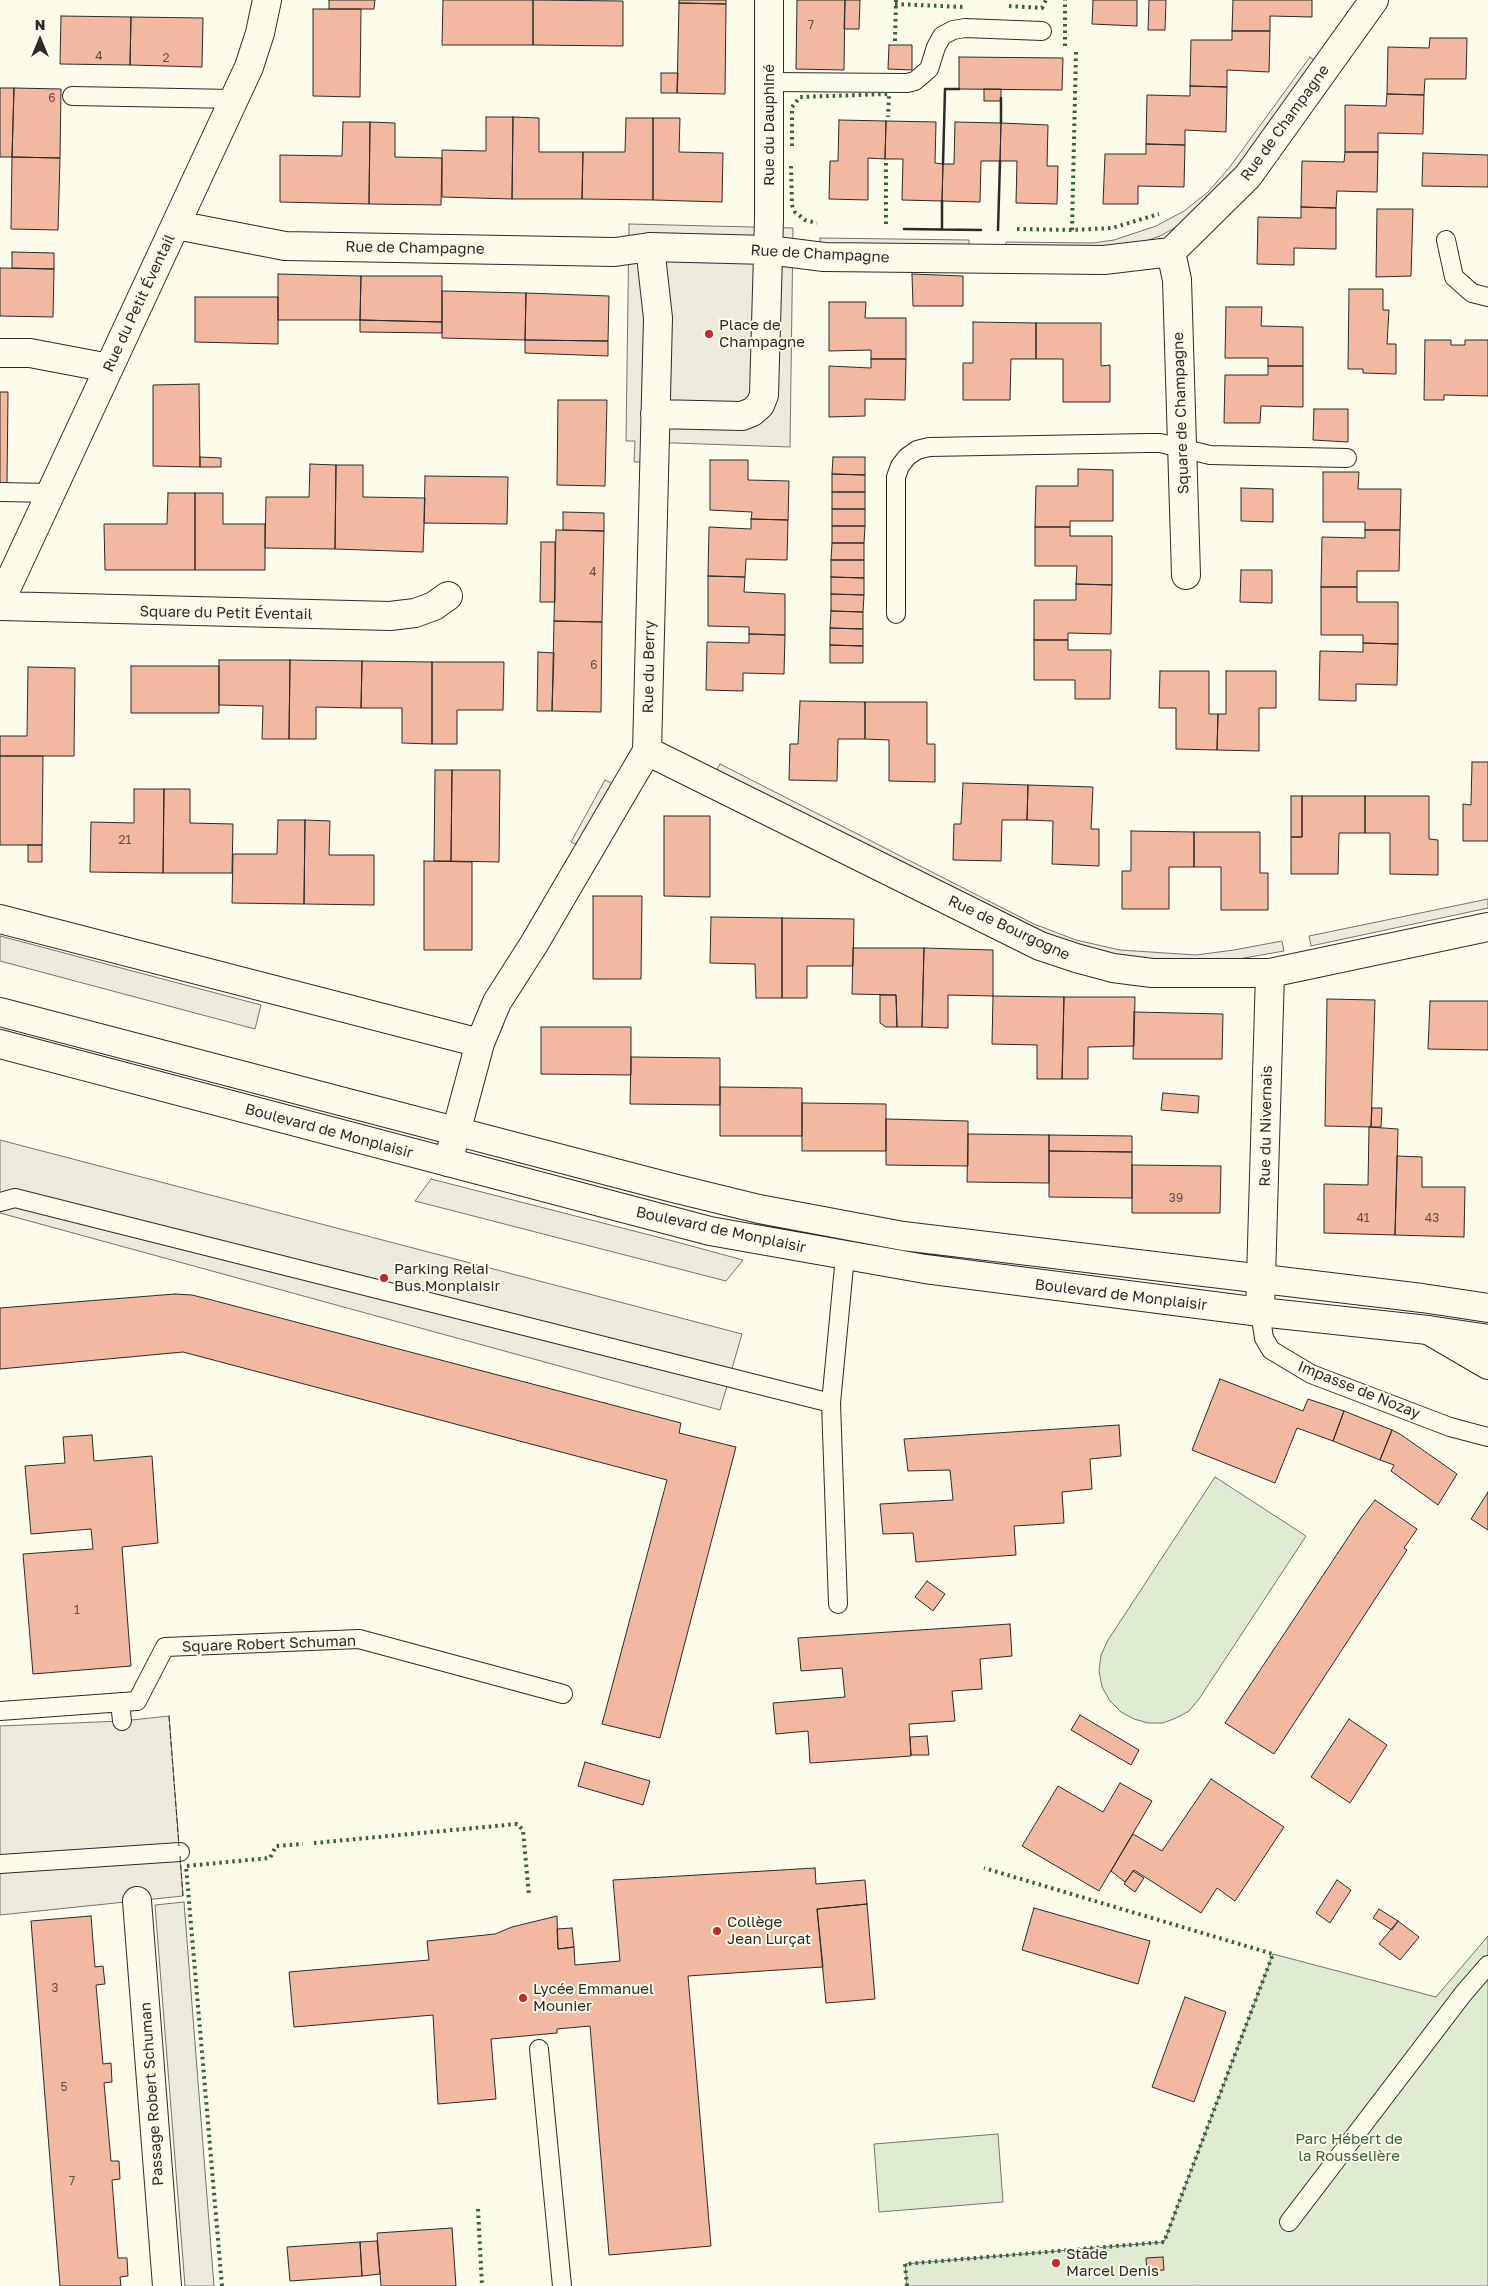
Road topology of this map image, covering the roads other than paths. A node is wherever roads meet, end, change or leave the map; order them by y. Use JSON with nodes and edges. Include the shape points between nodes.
{"nodes":[{"id":1,"x":267,"y":0,"type":"edge"},
{"id":2,"x":769,"y":0,"type":"edge"},
{"id":3,"x":1374,"y":0,"type":"edge"},
{"id":4,"x":1042,"y":31,"type":"dead end"},
{"id":5,"x":769,"y":82,"type":"junction"},
{"id":6,"x":72,"y":96,"type":"dead end"},
{"id":7,"x":234,"y":100,"type":"junction"},
{"id":8,"x":176,"y":225,"type":"junction"},
{"id":9,"x":1446,"y":240,"type":"dead end"},
{"id":10,"x":650,"y":246,"type":"junction"},
{"id":11,"x":768,"y":250,"type":"junction"},
{"id":12,"x":1171,"y":252,"type":"junction"},
{"id":13,"x":1488,"y":297,"type":"edge"},
{"id":14,"x":0,"y":353,"type":"edge"},
{"id":15,"x":109,"y":368,"type":"junction"},
{"id":16,"x":655,"y":414,"type":"junction"},
{"id":17,"x":1182,"y":448,"type":"junction"},
{"id":18,"x":1347,"y":458,"type":"dead end"},
{"id":19,"x":0,"y":492,"type":"edge"},
{"id":20,"x":51,"y":493,"type":"junction"},
{"id":21,"x":1186,"y":575,"type":"dead end"},
{"id":22,"x":448,"y":596,"type":"dead end"},
{"id":23,"x":0,"y":602,"type":"edge"},
{"id":24,"x":0,"y":606,"type":"edge"},
{"id":25,"x":896,"y":614,"type":"dead end"},
{"id":26,"x":647,"y":751,"type":"junction"},
{"id":27,"x":0,"y":918,"type":"edge"},
{"id":28,"x":1488,"y":927,"type":"edge"},
{"id":29,"x":1270,"y":973,"type":"junction"},
{"id":30,"x":0,"y":1012,"type":"edge"},
{"id":31,"x":480,"y":1043,"type":"junction"},
{"id":32,"x":0,"y":1044,"type":"edge"},
{"id":33,"x":455,"y":1131,"type":"junction"},
{"id":34,"x":448,"y":1162,"type":"junction"},
{"id":35,"x":0,"y":1202,"type":"edge"},
{"id":36,"x":844,"y":1256,"type":"junction"},
{"id":37,"x":1259,"y":1279,"type":"junction"},
{"id":38,"x":1488,"y":1308,"type":"edge"},
{"id":39,"x":1260,"y":1312,"type":"junction"},
{"id":40,"x":1428,"y":1330,"type":"junction"},
{"id":41,"x":1488,"y":1339,"type":"edge"},
{"id":42,"x":1488,"y":1365,"type":"edge"},
{"id":43,"x":831,"y":1403,"type":"junction"},
{"id":44,"x":1488,"y":1436,"type":"edge"},
{"id":45,"x":838,"y":1604,"type":"dead end"},
{"id":46,"x":563,"y":1694,"type":"dead end"},
{"id":47,"x":120,"y":1702,"type":"junction"},
{"id":48,"x":0,"y":1710,"type":"edge"},
{"id":49,"x":122,"y":1721,"type":"dead end"},
{"id":50,"x":180,"y":1852,"type":"dead end"},
{"id":51,"x":0,"y":1864,"type":"edge"},
{"id":52,"x":138,"y":1901,"type":"dead end"},
{"id":53,"x":1488,"y":1965,"type":"edge"},
{"id":54,"x":539,"y":2049,"type":"dead end"},
{"id":55,"x":1289,"y":2222,"type":"dead end"},
{"id":56,"x":167,"y":2286,"type":"edge"},
{"id":57,"x":562,"y":2286,"type":"edge"}],
"edges":[{"from":1,"to":7,"type":"street","name":"Rue du Petit Éventail","via":[[249,67]]},
{"from":2,"to":5,"type":"street","name":"Rue du Dauphiné"},
{"from":3,"to":12,"type":"street","name":"Rue de Champagne","via":[[1248,176]]},
{"from":4,"to":5,"type":"lane","via":[[953,30],[942,36],[929,68],[906,83]]},
{"from":5,"to":11,"type":"street","name":"Rue du Dauphiné"},
{"from":6,"to":7,"type":"lane"},
{"from":7,"to":8,"type":"street","name":"Rue du Petit Éventail"},
{"from":8,"to":10,"type":"street","name":"Rue de Champagne","via":[[285,246],[615,252]]},
{"from":8,"to":15,"type":"street","name":"Rue du Petit Éventail"},
{"from":9,"to":13,"type":"lane","via":[[1454,277],[1472,293]]},
{"from":10,"to":11,"type":"street","name":"Rue de Champagne"},
{"from":10,"to":16,"type":"street","name":"Rue du Berry","via":[[658,318]]},
{"from":11,"to":12,"type":"street","name":"Rue de Champagne","via":[[824,257],[1104,260]]},
{"from":11,"to":16,"type":"street","via":[[764,396],[760,405],[742,416]]},
{"from":12,"to":17,"type":"street","name":"Square de Champagne","via":[[1177,280]]},
{"from":14,"to":15,"type":"street","via":[[30,353]]},
{"from":15,"to":20,"type":"street","name":"Rue du Petit Éventail"},
{"from":16,"to":26,"type":"street","name":"Rue du Berry"},
{"from":17,"to":18,"type":"lane","via":[[1210,455]]},
{"from":17,"to":21,"type":"street","name":"Square de Champagne"},
{"from":17,"to":25,"type":"lane","via":[[1148,443],[929,446],[917,450],[904,462],[896,477]]},
{"from":19,"to":20,"type":"lane"},
{"from":20,"to":23,"type":"street","name":"Rue du Petit Éventail"},
{"from":22,"to":24,"type":"street","name":"Square du Petit Éventail","via":[[434,606],[390,616]]},
{"from":26,"to":29,"type":"street","name":"Rue de Bourgogne","via":[[1040,946],[1113,968],[1152,973]]},
{"from":26,"to":31,"type":"street","name":"Rue du Berry","via":[[497,1002]]},
{"from":27,"to":31,"type":"street"},
{"from":28,"to":29,"type":"street","name":"Rue de Bourgogne"},
{"from":29,"to":37,"type":"street","name":"Rue du Nivernais","via":[[1263,1246]]},
{"from":30,"to":33,"type":"street","name":"Boulevard de Monplaisir"},
{"from":31,"to":33,"type":"street"},
{"from":32,"to":34,"type":"street","name":"Boulevard de Monplaisir"},
{"from":33,"to":34,"type":"street"},
{"from":33,"to":37,"type":"street","name":"Boulevard de Monplaisir","via":[[711,1197],[856,1228]]},
{"from":34,"to":36,"type":"street","name":"Boulevard de Monplaisir","via":[[710,1231]]},
{"from":35,"to":43,"type":"lane","via":[[15,1198]]},
{"from":36,"to":39,"type":"street","name":"Boulevard de Monplaisir","via":[[925,1270]]},
{"from":36,"to":43,"type":"lane"},
{"from":37,"to":38,"type":"street","name":"Boulevard de Monplaisir"},
{"from":37,"to":39,"type":"street","name":"Rue du Nivernais"},
{"from":39,"to":40,"type":"street","name":"Boulevard de Monplaisir"},
{"from":39,"to":44,"type":"lane","name":"Impasse de Nozay","via":[[1264,1338],[1270,1350],[1311,1374],[1450,1427]]},
{"from":40,"to":41,"type":"street","name":"Boulevard de Monplaisir"},
{"from":40,"to":42,"type":"street","name":"Boulevard de Monplaisir"},
{"from":43,"to":45,"type":"lane"},
{"from":46,"to":47,"type":"lane","name":"Square Robert Schuman","via":[[359,1639],[165,1648],[137,1700]]},
{"from":47,"to":48,"type":"lane","name":"Square Robert Schuman"},
{"from":47,"to":49,"type":"lane"},
{"from":50,"to":51,"type":"lane"},
{"from":52,"to":56,"type":"street","name":"Passage Robert Schuman"},
{"from":53,"to":55,"type":"lane"},
{"from":54,"to":57,"type":"lane"}]}
